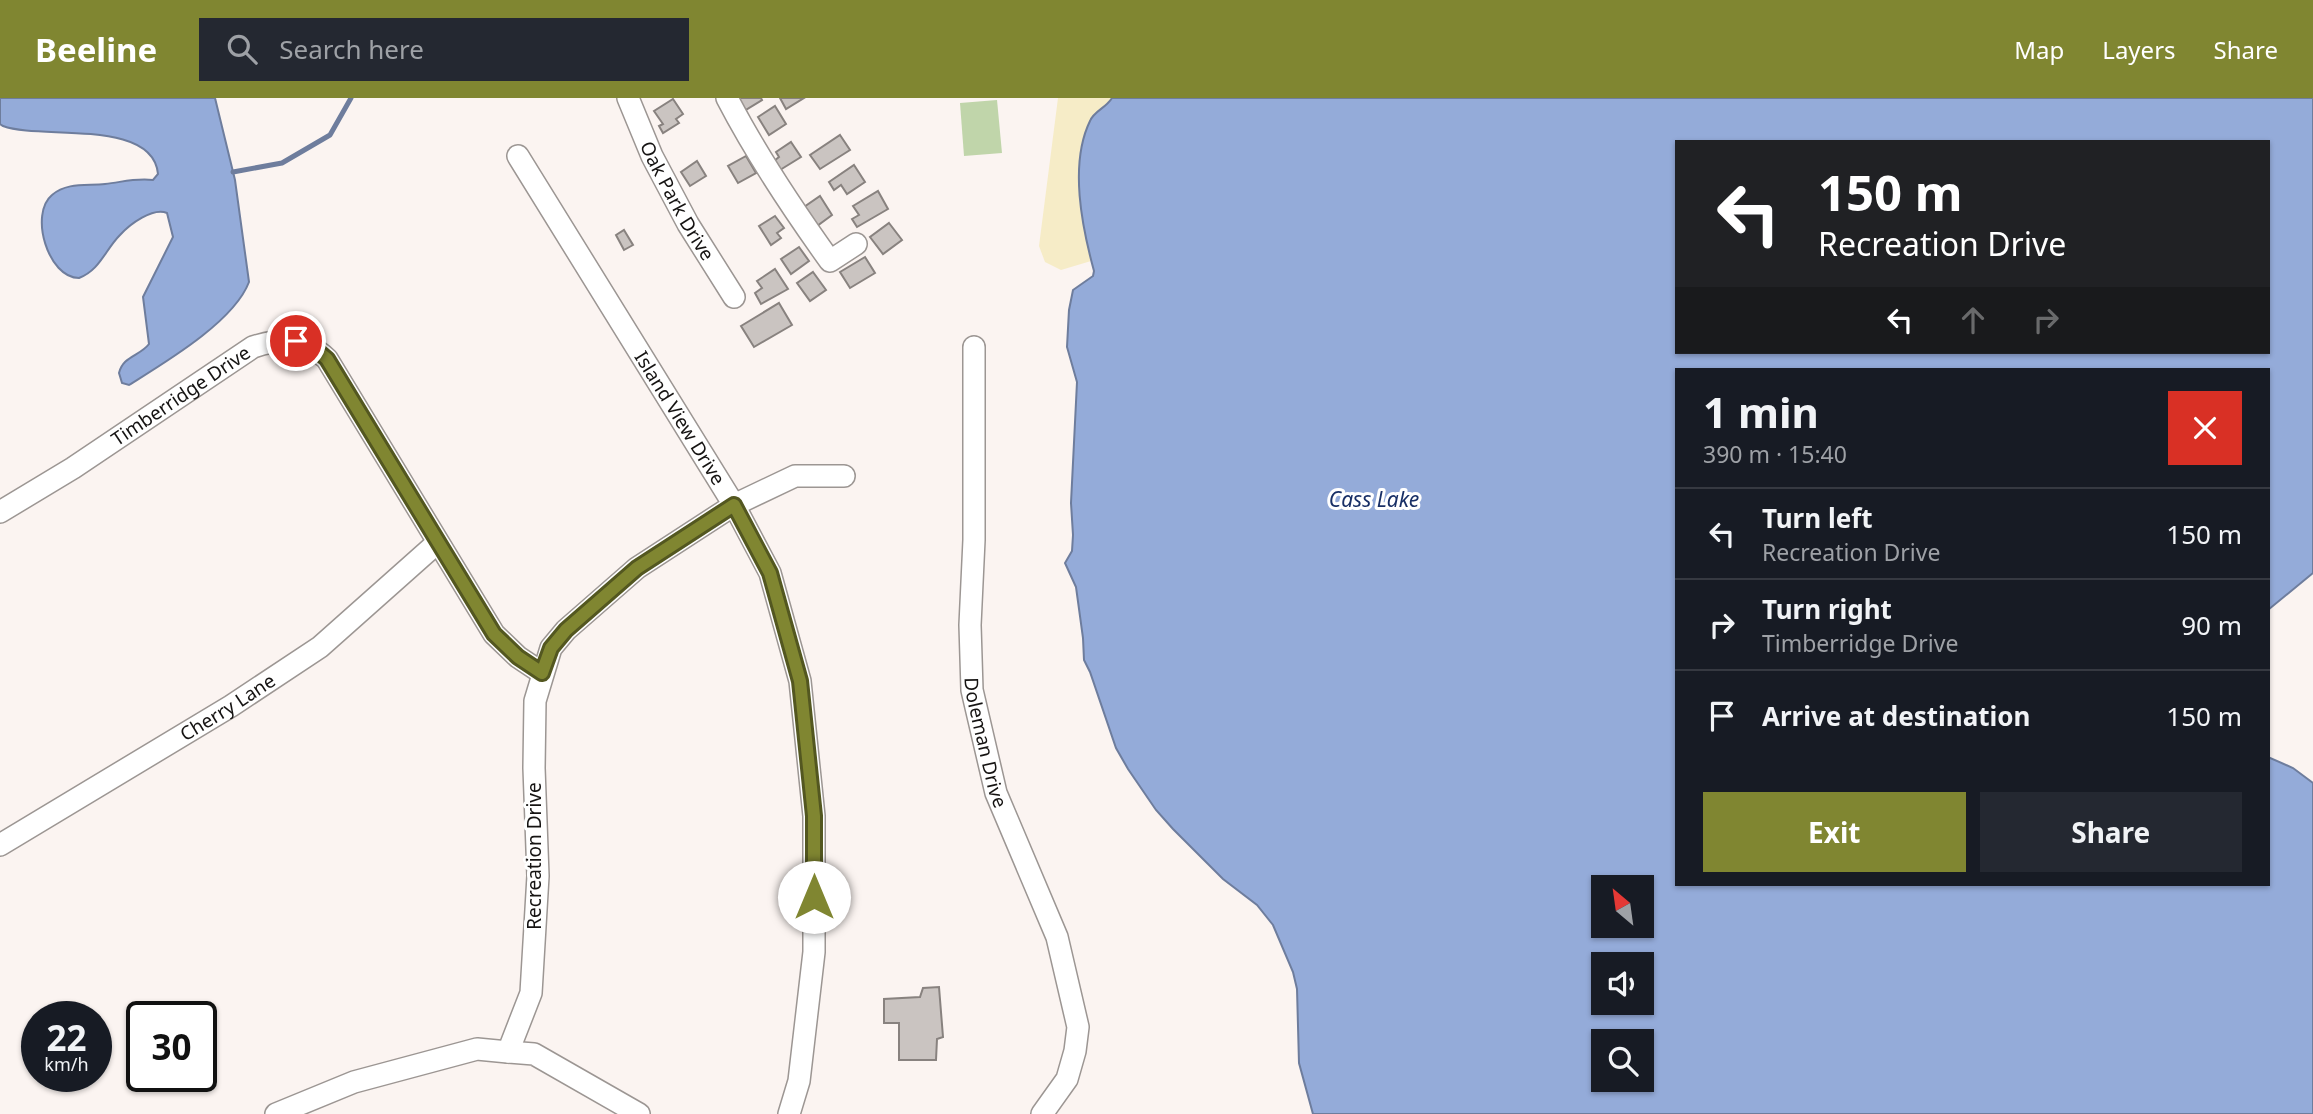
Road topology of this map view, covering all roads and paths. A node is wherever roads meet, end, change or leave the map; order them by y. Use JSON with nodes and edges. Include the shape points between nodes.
{"nodes":[{"id":1,"x":628,"y":98,"type":"edge"},
{"id":2,"x":727,"y":98,"type":"edge"},
{"id":3,"x":518,"y":156,"type":"dead end"},
{"id":4,"x":856,"y":244,"type":"dead end"},
{"id":5,"x":734,"y":297,"type":"dead end"},
{"id":6,"x":974,"y":347,"type":"dead end"},
{"id":7,"x":844,"y":476,"type":"dead end"},
{"id":8,"x":734,"y":505,"type":"junction"},
{"id":9,"x":0,"y":512,"type":"edge"},
{"id":10,"x":437,"y":543,"type":"junction"},
{"id":11,"x":542,"y":673,"type":"junction"},
{"id":12,"x":0,"y":843,"type":"edge"},
{"id":13,"x":509,"y":1052,"type":"junction"},
{"id":14,"x":276,"y":1114,"type":"edge"},
{"id":15,"x":639,"y":1114,"type":"edge"},
{"id":16,"x":789,"y":1114,"type":"edge"},
{"id":17,"x":1042,"y":1114,"type":"edge"}],
"edges":[{"from":1,"to":5,"type":"street","name":"Oak Park Drive","via":[[688,224]]},
{"from":2,"to":4,"type":"street","via":[[778,188],[830,261]]},
{"from":3,"to":8,"type":"street","name":"Island View Drive"},
{"from":6,"to":17,"type":"street","name":"Doleman Drive","via":[[972,691],[996,793],[1057,937],[1078,1027],[1067,1079]]},
{"from":7,"to":8,"type":"street","name":"Recreation Drive","via":[[794,476]]},
{"from":8,"to":11,"type":"street","name":"Recreation Drive","via":[[637,568],[566,630],[551,648]]},
{"from":8,"to":16,"type":"street","name":"Island View Drive","via":[[770,573],[800,681],[814,816],[814,952],[799,1081]]},
{"from":9,"to":10,"type":"street","name":"Timberridge Drive","via":[[253,347],[276,340],[296,341],[327,359]]},
{"from":10,"to":11,"type":"street","name":"Timberridge Drive","via":[[494,634]]},
{"from":10,"to":12,"type":"street","name":"Cherry Lane","via":[[320,647],[231,706]]},
{"from":11,"to":13,"type":"street","name":"Recreation Drive","via":[[535,701],[538,876],[531,993]]},
{"from":13,"to":14,"type":"street","via":[[477,1049],[354,1082]]},
{"from":13,"to":15,"type":"street","via":[[534,1054]]}]}
